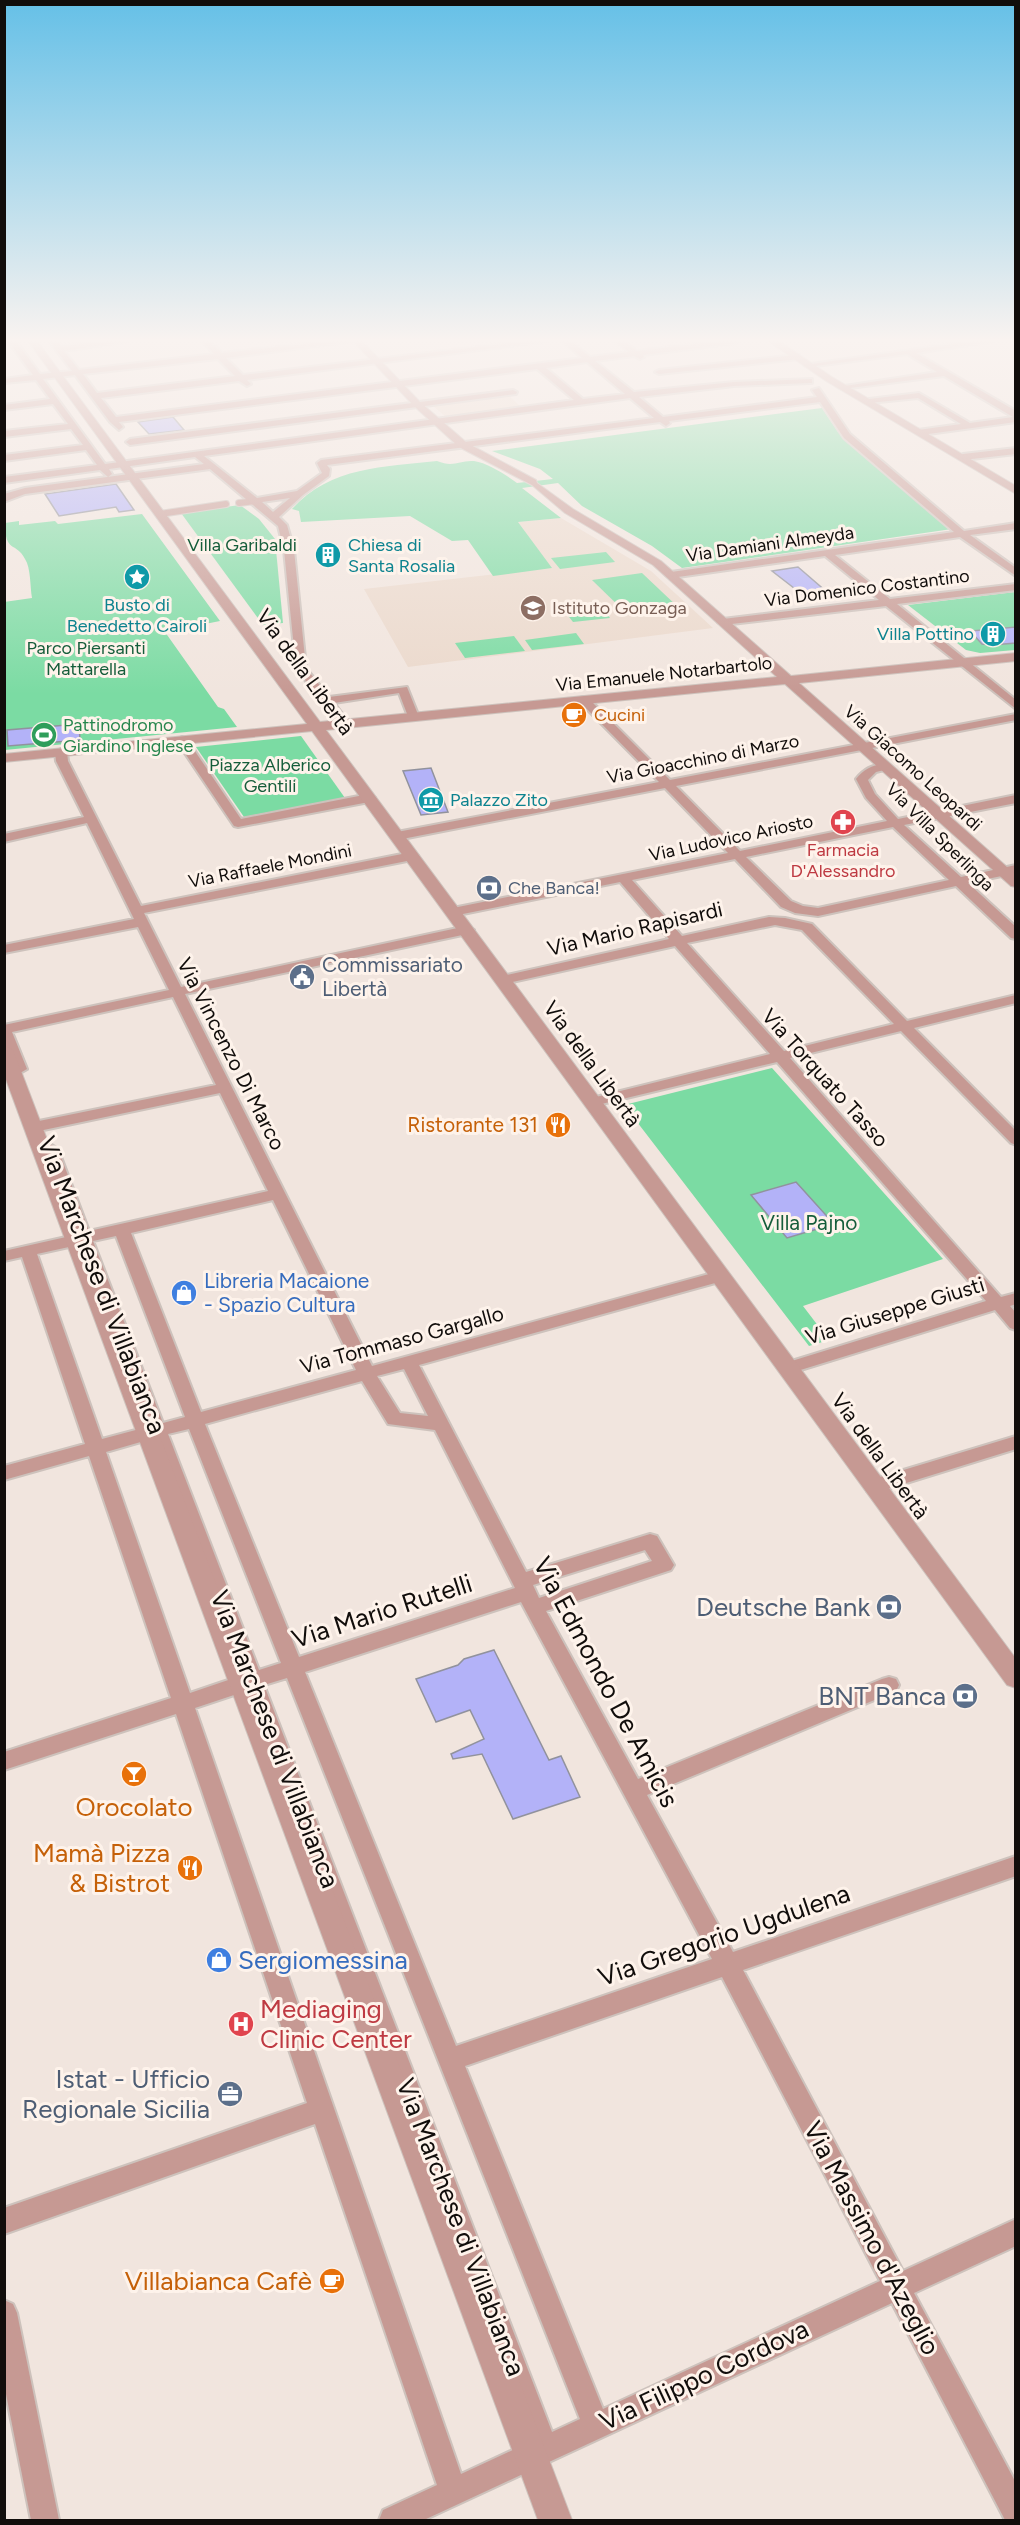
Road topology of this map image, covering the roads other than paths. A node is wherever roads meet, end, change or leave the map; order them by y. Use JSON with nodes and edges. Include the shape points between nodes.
{"nodes":[{"id":1,"x":5,"y":458,"type":"edge"},
{"id":2,"x":96,"y":459,"type":"edge"},
{"id":3,"x":118,"y":459,"type":"edge"},
{"id":4,"x":142,"y":459,"type":"edge"},
{"id":5,"x":165,"y":459,"type":"edge"},
{"id":6,"x":203,"y":459,"type":"edge"},
{"id":7,"x":317,"y":459,"type":"edge"},
{"id":8,"x":343,"y":459,"type":"edge"},
{"id":9,"x":489,"y":459,"type":"edge"},
{"id":10,"x":874,"y":459,"type":"edge"},
{"id":11,"x":964,"y":459,"type":"edge"},
{"id":12,"x":144,"y":462,"type":"junction"},
{"id":13,"x":321,"y":463,"type":"junction"},
{"id":14,"x":122,"y":465,"type":"junction"},
{"id":15,"x":212,"y":466,"type":"junction"},
{"id":16,"x":102,"y":467,"type":"junction"},
{"id":17,"x":72,"y":471,"type":"junction"},
{"id":18,"x":152,"y":474,"type":"junction"},
{"id":19,"x":36,"y":476,"type":"junction"},
{"id":20,"x":132,"y":477,"type":"junction"},
{"id":21,"x":17,"y":479,"type":"junction"},
{"id":22,"x":112,"y":479,"type":"junction"},
{"id":23,"x":4,"y":480,"type":"edge"},
{"id":24,"x":81,"y":484,"type":"junction"},
{"id":25,"x":43,"y":489,"type":"junction"},
{"id":26,"x":1014,"y":489,"type":"edge"},
{"id":27,"x":300,"y":493,"type":"junction"},
{"id":28,"x":255,"y":501,"type":"junction"},
{"id":29,"x":5,"y":502,"type":"edge"},
{"id":30,"x":239,"y":503,"type":"dead end"},
{"id":31,"x":226,"y":504,"type":"dead end"},
{"id":32,"x":160,"y":514,"type":"junction"},
{"id":33,"x":274,"y":517,"type":"junction"},
{"id":34,"x":1016,"y":526,"type":"edge"},
{"id":35,"x":961,"y":533,"type":"junction"},
{"id":36,"x":827,"y":553,"type":"junction"},
{"id":37,"x":1016,"y":573,"type":"edge"},
{"id":38,"x":671,"y":575,"type":"junction"},
{"id":39,"x":1016,"y":586,"type":"edge"},
{"id":40,"x":886,"y":602,"type":"junction"},
{"id":41,"x":723,"y":622,"type":"junction"},
{"id":42,"x":1016,"y":657,"type":"edge"},
{"id":43,"x":961,"y":663,"type":"junction"},
{"id":44,"x":786,"y":680,"type":"junction"},
{"id":45,"x":584,"y":700,"type":"junction"},
{"id":46,"x":326,"y":701,"type":"junction"},
{"id":47,"x":1016,"y":706,"type":"edge"},
{"id":48,"x":413,"y":717,"type":"junction"},
{"id":49,"x":1016,"y":717,"type":"edge"},
{"id":50,"x":344,"y":724,"type":"junction"},
{"id":51,"x":317,"y":727,"type":"junction"},
{"id":52,"x":182,"y":740,"type":"junction"},
{"id":53,"x":861,"y":747,"type":"junction"},
{"id":54,"x":61,"y":752,"type":"junction"},
{"id":55,"x":4,"y":758,"type":"edge"},
{"id":56,"x":884,"y":767,"type":"junction"},
{"id":57,"x":667,"y":784,"type":"junction"},
{"id":58,"x":369,"y":798,"type":"junction"},
{"id":59,"x":1016,"y":799,"type":"edge"},
{"id":60,"x":937,"y":814,"type":"junction"},
{"id":61,"x":90,"y":819,"type":"junction"},
{"id":62,"x":895,"y":823,"type":"junction"},
{"id":63,"x":397,"y":836,"type":"junction"},
{"id":64,"x":4,"y":838,"type":"edge"},
{"id":65,"x":737,"y":855,"type":"junction"},
{"id":66,"x":412,"y":856,"type":"junction"},
{"id":67,"x":1009,"y":870,"type":"edge"},
{"id":68,"x":622,"y":878,"type":"junction"},
{"id":69,"x":957,"y":882,"type":"junction"},
{"id":70,"x":1016,"y":883,"type":"edge"},
{"id":71,"x":786,"y":904,"type":"junction"},
{"id":72,"x":453,"y":912,"type":"junction"},
{"id":73,"x":818,"y":912,"type":"junction"},
{"id":74,"x":138,"y":916,"type":"junction"},
{"id":75,"x":775,"y":920,"type":"junction"},
{"id":76,"x":807,"y":927,"type":"junction"},
{"id":77,"x":466,"y":930,"type":"junction"},
{"id":78,"x":1016,"y":935,"type":"edge"},
{"id":79,"x":676,"y":941,"type":"junction"},
{"id":80,"x":4,"y":949,"type":"edge"},
{"id":81,"x":503,"y":981,"type":"junction"},
{"id":82,"x":176,"y":992,"type":"junction"},
{"id":83,"x":1012,"y":1004,"type":"edge"},
{"id":84,"x":903,"y":1026,"type":"junction"},
{"id":85,"x":4,"y":1029,"type":"edge"},
{"id":86,"x":4,"y":1050,"type":"edge"},
{"id":87,"x":778,"y":1057,"type":"junction"},
{"id":88,"x":225,"y":1087,"type":"junction"},
{"id":89,"x":593,"y":1102,"type":"junction"},
{"id":90,"x":38,"y":1126,"type":"junction"},
{"id":91,"x":1016,"y":1140,"type":"edge"},
{"id":92,"x":279,"y":1194,"type":"junction"},
{"id":93,"x":121,"y":1229,"type":"junction"},
{"id":94,"x":80,"y":1238,"type":"junction"},
{"id":95,"x":28,"y":1251,"type":"junction"},
{"id":96,"x":4,"y":1256,"type":"edge"},
{"id":97,"x":720,"y":1276,"type":"junction"},
{"id":98,"x":1016,"y":1298,"type":"edge"},
{"id":99,"x":998,"y":1303,"type":"junction"},
{"id":100,"x":1016,"y":1324,"type":"edge"},
{"id":101,"x":409,"y":1362,"type":"junction"},
{"id":102,"x":788,"y":1368,"type":"junction"},
{"id":103,"x":368,"y":1374,"type":"junction"},
{"id":104,"x":195,"y":1420,"type":"junction"},
{"id":105,"x":441,"y":1424,"type":"junction"},
{"id":106,"x":153,"y":1432,"type":"junction"},
{"id":107,"x":1016,"y":1442,"type":"edge"},
{"id":108,"x":97,"y":1447,"type":"junction"},
{"id":109,"x":4,"y":1473,"type":"edge"},
{"id":110,"x":874,"y":1486,"type":"junction"},
{"id":111,"x":527,"y":1594,"type":"junction"},
{"id":112,"x":293,"y":1669,"type":"junction"},
{"id":113,"x":1016,"y":1678,"type":"edge"},
{"id":114,"x":248,"y":1683,"type":"junction"},
{"id":115,"x":889,"y":1685,"type":"dead end"},
{"id":116,"x":183,"y":1704,"type":"junction"},
{"id":117,"x":4,"y":1761,"type":"edge"},
{"id":118,"x":633,"y":1791,"type":"junction"},
{"id":119,"x":1016,"y":1866,"type":"edge"},
{"id":120,"x":726,"y":1964,"type":"junction"},
{"id":121,"x":451,"y":2059,"type":"junction"},
{"id":122,"x":321,"y":2110,"type":"junction"},
{"id":123,"x":4,"y":2221,"type":"edge"},
{"id":124,"x":1016,"y":2232,"type":"edge"},
{"id":125,"x":897,"y":2286,"type":"junction"},
{"id":126,"x":4,"y":2313,"type":"edge"},
{"id":127,"x":596,"y":2425,"type":"junction"},
{"id":128,"x":538,"y":2453,"type":"junction"},
{"id":129,"x":453,"y":2492,"type":"junction"},
{"id":130,"x":1016,"y":2513,"type":"edge"},
{"id":131,"x":45,"y":2520,"type":"edge"},
{"id":132,"x":393,"y":2520,"type":"edge"},
{"id":133,"x":555,"y":2520,"type":"edge"}],
"edges":[{"from":1,"to":21,"type":"street"},
{"from":2,"to":16,"type":"street"},
{"from":3,"to":14,"type":"street","name":"Via della Libertà"},
{"from":4,"to":12,"type":"street"},
{"from":5,"to":12,"type":"street"},
{"from":6,"to":15,"type":"street"},
{"from":7,"to":13,"type":"street"},
{"from":8,"to":13,"type":"street"},
{"from":9,"to":38,"type":"street","name":"Via Giacomo Leopardi","via":[[644,554]]},
{"from":10,"to":35,"type":"street"},
{"from":11,"to":26,"type":"street"},
{"from":12,"to":14,"type":"street"},
{"from":12,"to":18,"type":"street"},
{"from":13,"to":27,"type":"street","via":[[326,474]]},
{"from":14,"to":16,"type":"street"},
{"from":14,"to":20,"type":"street","name":"Via della Libertà"},
{"from":15,"to":18,"type":"street"},
{"from":15,"to":28,"type":"street"},
{"from":16,"to":17,"type":"street"},
{"from":16,"to":22,"type":"street"},
{"from":17,"to":19,"type":"street"},
{"from":17,"to":24,"type":"street"},
{"from":18,"to":20,"type":"street"},
{"from":19,"to":21,"type":"street"},
{"from":19,"to":25,"type":"street"},
{"from":20,"to":22,"type":"street"},
{"from":20,"to":32,"type":"street","name":"Via della Libertà"},
{"from":21,"to":23,"type":"street"},
{"from":22,"to":24,"type":"street"},
{"from":24,"to":25,"type":"street"},
{"from":25,"to":29,"type":"street","via":[[18,492]]},
{"from":27,"to":28,"type":"street"},
{"from":27,"to":33,"type":"street"},
{"from":28,"to":30,"type":"street"},
{"from":28,"to":33,"type":"street"},
{"from":31,"to":32,"type":"street"},
{"from":32,"to":51,"type":"street","name":"Via della Libertà"},
{"from":33,"to":46,"type":"street","via":[[282,525],[289,550],[301,668]]},
{"from":34,"to":35,"type":"street","name":"Via Damiani Almeyda"},
{"from":35,"to":36,"type":"street","name":"Via Damiani Almeyda"},
{"from":35,"to":37,"type":"street"},
{"from":36,"to":38,"type":"street","name":"Via Damiani Almeyda"},
{"from":36,"to":40,"type":"street"},
{"from":38,"to":41,"type":"street","name":"Via Giacomo Leopardi"},
{"from":39,"to":40,"type":"street","name":"Via Domenico Costantino"},
{"from":40,"to":41,"type":"street","name":"Via Domenico Costantino"},
{"from":40,"to":43,"type":"street"},
{"from":41,"to":44,"type":"street","name":"Via Giacomo Leopardi"},
{"from":42,"to":43,"type":"street","name":"Via Emanuele Notarbartolo"},
{"from":43,"to":44,"type":"street","name":"Via Emanuele Notarbartolo"},
{"from":43,"to":47,"type":"street"},
{"from":44,"to":45,"type":"street","name":"Via Emanuele Notarbartolo"},
{"from":44,"to":53,"type":"street","name":"Via Giacomo Leopardi"},
{"from":45,"to":48,"type":"street","name":"Via Emanuele Notarbartolo"},
{"from":45,"to":57,"type":"street"},
{"from":46,"to":48,"type":"street","via":[[403,689]]},
{"from":46,"to":50,"type":"street"},
{"from":48,"to":50,"type":"street","name":"Via Emanuele Notarbartolo"},
{"from":49,"to":53,"type":"street","name":"Via Gioacchino di Marzo"},
{"from":50,"to":51,"type":"street","name":"Via Emanuele Notarbartolo"},
{"from":51,"to":52,"type":"street","name":"Via Emanuele Notarbartolo"},
{"from":51,"to":58,"type":"street","name":"Via della Libertà"},
{"from":52,"to":54,"type":"street","name":"Via Emanuele Notarbartolo"},
{"from":52,"to":58,"type":"street","via":[[238,823]]},
{"from":53,"to":56,"type":"street","name":"Via Giacomo Leopardi"},
{"from":53,"to":57,"type":"street","name":"Via Gioacchino di Marzo"},
{"from":54,"to":55,"type":"street","name":"Via Emanuele Notarbartolo"},
{"from":54,"to":61,"type":"street","name":"Via Vincenzo Di Marco"},
{"from":56,"to":60,"type":"street","name":"Via Giacomo Leopardi"},
{"from":56,"to":62,"type":"street","name":"Via Villa Sperlinga","via":[[872,770],[862,779],[870,795]]},
{"from":57,"to":63,"type":"street","name":"Via Gioacchino di Marzo"},
{"from":57,"to":65,"type":"street"},
{"from":58,"to":63,"type":"street","name":"Via della Libertà"},
{"from":59,"to":60,"type":"street","name":"Via Ludovico Ariosto"},
{"from":60,"to":62,"type":"street","name":"Via Ludovico Ariosto"},
{"from":60,"to":67,"type":"street","name":"Via Giacomo Leopardi"},
{"from":61,"to":64,"type":"street"},
{"from":61,"to":74,"type":"street","name":"Via Vincenzo Di Marco"},
{"from":62,"to":65,"type":"street","name":"Via Ludovico Ariosto"},
{"from":62,"to":69,"type":"street","name":"Via Villa Sperlinga"},
{"from":63,"to":66,"type":"street","name":"Via della Libertà"},
{"from":65,"to":68,"type":"street","name":"Via Ludovico Ariosto"},
{"from":65,"to":71,"type":"street"},
{"from":66,"to":72,"type":"street","name":"Via della Libertà"},
{"from":66,"to":74,"type":"street","name":"Via Raffaele Mondini"},
{"from":67,"to":69,"type":"street"},
{"from":67,"to":70,"type":"street","name":"Via Giacomo Leopardi"},
{"from":68,"to":72,"type":"street","name":"Via Ludovico Ariosto"},
{"from":68,"to":79,"type":"street","name":"Via Torquato Tasso"},
{"from":69,"to":73,"type":"street"},
{"from":69,"to":78,"type":"street","name":"Via Villa Sperlinga"},
{"from":71,"to":73,"type":"street"},
{"from":71,"to":75,"type":"street","via":[[786,913]]},
{"from":72,"to":77,"type":"street","name":"Via della Libertà"},
{"from":73,"to":76,"type":"street","via":[[809,918]]},
{"from":74,"to":80,"type":"street","name":"Via Raffaele Mondini"},
{"from":74,"to":82,"type":"street","name":"Via Vincenzo Di Marco"},
{"from":75,"to":76,"type":"street"},
{"from":75,"to":79,"type":"street","name":"Via Mario Rapisardi"},
{"from":76,"to":84,"type":"street"},
{"from":77,"to":81,"type":"street","name":"Via della Libertà"},
{"from":77,"to":82,"type":"street"},
{"from":79,"to":81,"type":"street","name":"Via Mario Rapisardi"},
{"from":79,"to":87,"type":"street","name":"Via Torquato Tasso"},
{"from":81,"to":89,"type":"street","name":"Via della Libertà"},
{"from":82,"to":85,"type":"street"},
{"from":82,"to":88,"type":"street","name":"Via Vincenzo Di Marco"},
{"from":83,"to":84,"type":"street"},
{"from":84,"to":87,"type":"street"},
{"from":84,"to":91,"type":"street"},
{"from":85,"to":90,"type":"street","name":"Via Marchese di Villabianca"},
{"from":86,"to":90,"type":"street","name":"Via Marchese di Villabianca"},
{"from":87,"to":89,"type":"street"},
{"from":87,"to":99,"type":"street","name":"Via Torquato Tasso"},
{"from":88,"to":90,"type":"street"},
{"from":88,"to":92,"type":"street","name":"Via Vincenzo Di Marco"},
{"from":89,"to":97,"type":"street","name":"Via della Libertà"},
{"from":90,"to":94,"type":"street","name":"Via Marchese di Villabianca"},
{"from":92,"to":93,"type":"street"},
{"from":92,"to":103,"type":"street","name":"Via Vincenzo Di Marco"},
{"from":93,"to":94,"type":"street"},
{"from":93,"to":104,"type":"street","name":"Via Marchese di Villabianca"},
{"from":94,"to":95,"type":"street"},
{"from":94,"to":106,"type":"street","name":"Via Marchese di Villabianca"},
{"from":95,"to":96,"type":"street"},
{"from":95,"to":108,"type":"street"},
{"from":97,"to":101,"type":"street","name":"Via Tommaso Gargallo"},
{"from":97,"to":102,"type":"street","name":"Via della Libertà"},
{"from":98,"to":99,"type":"street","name":"Via Giuseppe Giusti"},
{"from":99,"to":100,"type":"street","name":"Via Torquato Tasso"},
{"from":99,"to":102,"type":"street","name":"Via Giuseppe Giusti"},
{"from":101,"to":103,"type":"street","name":"Via Tommaso Gargallo"},
{"from":101,"to":105,"type":"street","name":"Via Edmondo De Amicis"},
{"from":102,"to":110,"type":"street","name":"Via della Libertà"},
{"from":103,"to":104,"type":"street","name":"Via Tommaso Gargallo"},
{"from":103,"to":105,"type":"street","via":[[394,1419]]},
{"from":104,"to":106,"type":"street","name":"Via Tommaso Gargallo"},
{"from":104,"to":112,"type":"street","name":"Via Marchese di Villabianca"},
{"from":105,"to":111,"type":"street","name":"Via Edmondo De Amicis"},
{"from":106,"to":108,"type":"street","name":"Via Tommaso Gargallo"},
{"from":106,"to":114,"type":"street","name":"Via Marchese di Villabianca"},
{"from":107,"to":110,"type":"street"},
{"from":108,"to":109,"type":"street","name":"Via Tommaso Gargallo"},
{"from":108,"to":116,"type":"street"},
{"from":110,"to":113,"type":"street","name":"Via della Libertà"},
{"from":111,"to":111,"type":"street","via":[[664,1565],[650,1541]]},
{"from":111,"to":112,"type":"street","name":"Via Mario Rutelli"},
{"from":111,"to":118,"type":"street","name":"Via Edmondo De Amicis"},
{"from":112,"to":114,"type":"street","name":"Via Mario Rutelli"},
{"from":112,"to":121,"type":"street","name":"Via Marchese di Villabianca"},
{"from":114,"to":116,"type":"street","name":"Via Mario Rutelli"},
{"from":114,"to":128,"type":"street","name":"Via Marchese di Villabianca"},
{"from":115,"to":118,"type":"street"},
{"from":116,"to":117,"type":"street","name":"Via Mario Rutelli"},
{"from":116,"to":122,"type":"street"},
{"from":118,"to":120,"type":"street","name":"Via Edmondo De Amicis"},
{"from":119,"to":120,"type":"street","name":"Via Gregorio Ugdulena"},
{"from":120,"to":121,"type":"street","name":"Via Gregorio Ugdulena"},
{"from":120,"to":125,"type":"street","name":"Via Massimo d'Azeglio"},
{"from":121,"to":127,"type":"street","name":"Via Marchese di Villabianca"},
{"from":122,"to":123,"type":"street"},
{"from":122,"to":129,"type":"street"},
{"from":124,"to":125,"type":"street","name":"Via Filippo Cordova"},
{"from":125,"to":127,"type":"street","name":"Via Filippo Cordova"},
{"from":125,"to":130,"type":"street","name":"Via Massimo d'Azeglio"},
{"from":126,"to":131,"type":"street"},
{"from":127,"to":128,"type":"street","name":"Via Filippo Cordova"},
{"from":128,"to":129,"type":"street","name":"Via Filippo Cordova"},
{"from":128,"to":133,"type":"street","name":"Via Marchese di Villabianca"},
{"from":129,"to":132,"type":"street","name":"Via Filippo Cordova"}]}
